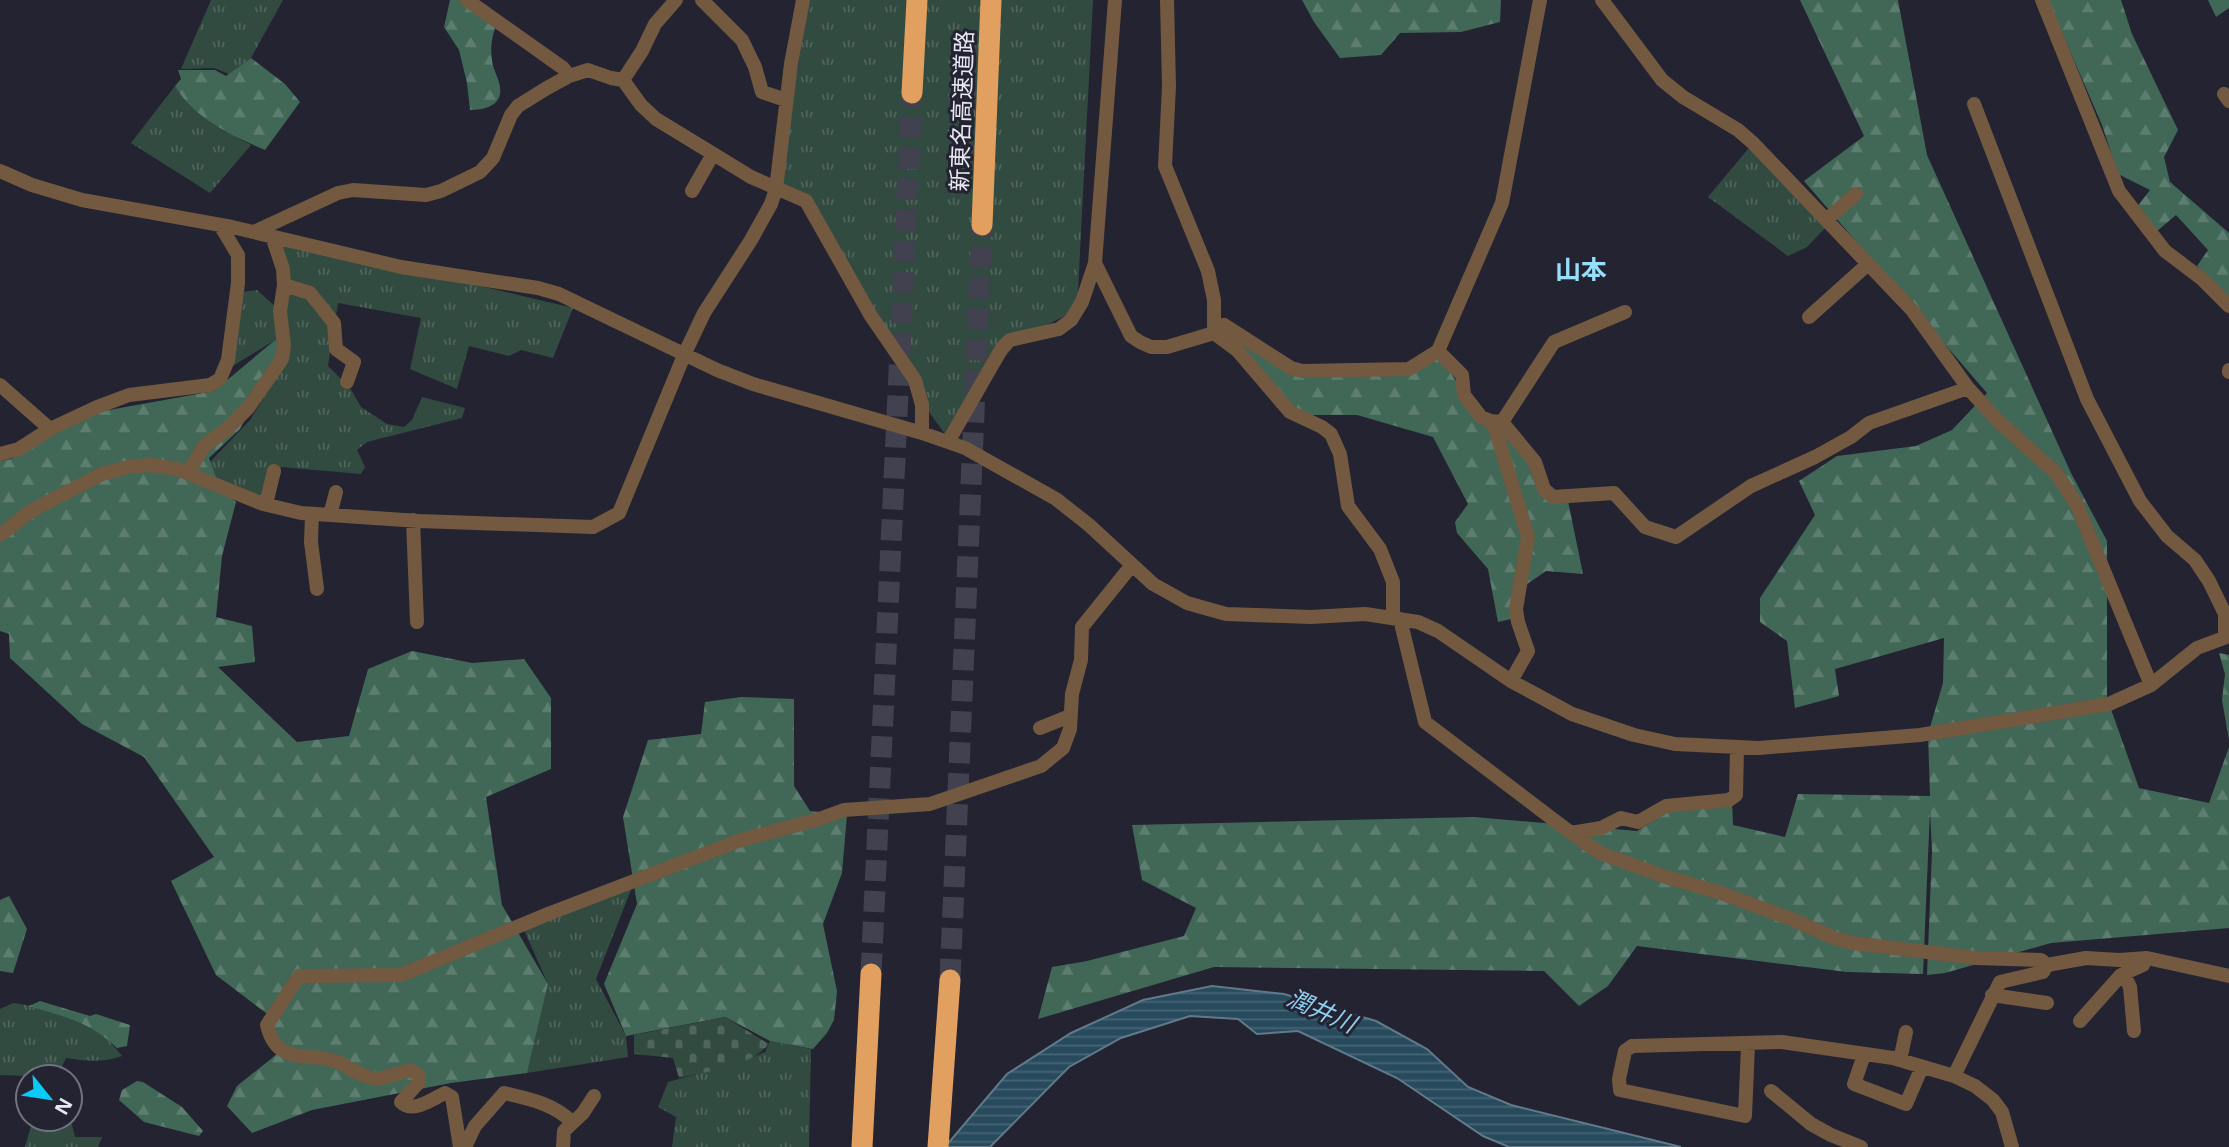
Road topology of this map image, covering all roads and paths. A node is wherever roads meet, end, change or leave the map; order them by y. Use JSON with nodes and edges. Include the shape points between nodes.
{"nodes":[{"id":1,"x":467,"y":0,"type":"edge"},
{"id":2,"x":676,"y":0,"type":"edge"},
{"id":3,"x":702,"y":0,"type":"edge"},
{"id":4,"x":803,"y":0,"type":"edge"},
{"id":5,"x":916,"y":0,"type":"edge"},
{"id":6,"x":991,"y":0,"type":"edge"},
{"id":7,"x":1115,"y":0,"type":"edge"},
{"id":8,"x":1167,"y":0,"type":"edge"},
{"id":9,"x":1540,"y":0,"type":"edge"},
{"id":10,"x":1602,"y":0,"type":"edge"},
{"id":11,"x":2042,"y":0,"type":"edge"},
{"id":12,"x":569,"y":76,"type":"junction"},
{"id":13,"x":623,"y":80,"type":"junction"},
{"id":14,"x":912,"y":93,"type":"tunnel mouth"},
{"id":15,"x":786,"y":100,"type":"junction"},
{"id":16,"x":1974,"y":104,"type":"dead end"},
{"id":17,"x":713,"y":154,"type":"junction"},
{"id":18,"x":0,"y":171,"type":"edge"},
{"id":19,"x":776,"y":189,"type":"junction"},
{"id":20,"x":692,"y":191,"type":"dead end"},
{"id":21,"x":1856,"y":194,"type":"dead end"},
{"id":22,"x":1826,"y":219,"type":"junction"},
{"id":23,"x":220,"y":225,"type":"junction"},
{"id":24,"x":982,"y":225,"type":"tunnel mouth"},
{"id":25,"x":254,"y":232,"type":"junction"},
{"id":26,"x":275,"y":237,"type":"junction"},
{"id":27,"x":1095,"y":263,"type":"junction"},
{"id":28,"x":1868,"y":264,"type":"junction"},
{"id":29,"x":284,"y":285,"type":"junction"},
{"id":30,"x":2229,"y":306,"type":"edge"},
{"id":31,"x":1625,"y":312,"type":"dead end"},
{"id":32,"x":1809,"y":317,"type":"dead end"},
{"id":33,"x":1214,"y":333,"type":"junction"},
{"id":34,"x":1438,"y":351,"type":"junction"},
{"id":35,"x":685,"y":353,"type":"junction"},
{"id":36,"x":347,"y":382,"type":"dead end"},
{"id":37,"x":0,"y":385,"type":"edge"},
{"id":38,"x":1968,"y":388,"type":"junction"},
{"id":39,"x":1496,"y":422,"type":"junction"},
{"id":40,"x":50,"y":429,"type":"junction"},
{"id":41,"x":922,"y":433,"type":"junction"},
{"id":42,"x":948,"y":442,"type":"junction"},
{"id":43,"x":0,"y":454,"type":"edge"},
{"id":44,"x":274,"y":471,"type":"dead end"},
{"id":45,"x":188,"y":473,"type":"junction"},
{"id":46,"x":336,"y":492,"type":"dead end"},
{"id":47,"x":266,"y":505,"type":"junction"},
{"id":48,"x":312,"y":514,"type":"junction"},
{"id":49,"x":330,"y":515,"type":"junction"},
{"id":50,"x":412,"y":520,"type":"junction"},
{"id":51,"x":0,"y":535,"type":"edge"},
{"id":52,"x":1132,"y":565,"type":"junction"},
{"id":53,"x":317,"y":589,"type":"dead end"},
{"id":54,"x":1396,"y":618,"type":"junction"},
{"id":55,"x":417,"y":622,"type":"dead end"},
{"id":56,"x":2227,"y":637,"type":"edge"},
{"id":57,"x":1511,"y":681,"type":"junction"},
{"id":58,"x":2151,"y":685,"type":"junction"},
{"id":59,"x":1070,"y":716,"type":"junction"},
{"id":60,"x":1040,"y":728,"type":"dead end"},
{"id":61,"x":1737,"y":749,"type":"junction"},
{"id":62,"x":1572,"y":834,"type":"junction"},
{"id":63,"x":2145,"y":958,"type":"junction"},
{"id":64,"x":2047,"y":965,"type":"junction"},
{"id":65,"x":871,"y":974,"type":"tunnel mouth"},
{"id":66,"x":2124,"y":974,"type":"junction"},
{"id":67,"x":2229,"y":976,"type":"edge"},
{"id":68,"x":950,"y":980,"type":"tunnel mouth"},
{"id":69,"x":1992,"y":995,"type":"junction"},
{"id":70,"x":2047,"y":1003,"type":"dead end"},
{"id":71,"x":2080,"y":1021,"type":"dead end"},
{"id":72,"x":2134,"y":1031,"type":"dead end"},
{"id":73,"x":1906,"y":1032,"type":"dead end"},
{"id":74,"x":1748,"y":1045,"type":"junction"},
{"id":75,"x":1864,"y":1055,"type":"junction"},
{"id":76,"x":1900,"y":1060,"type":"junction"},
{"id":77,"x":1922,"y":1067,"type":"junction"},
{"id":78,"x":1954,"y":1076,"type":"junction"},
{"id":79,"x":1771,"y":1091,"type":"dead end"},
{"id":80,"x":594,"y":1096,"type":"dead end"},
{"id":81,"x":572,"y":1122,"type":"junction"},
{"id":82,"x":463,"y":1147,"type":"edge"},
{"id":83,"x":563,"y":1147,"type":"edge"},
{"id":84,"x":862,"y":1147,"type":"edge"},
{"id":85,"x":938,"y":1147,"type":"edge"},
{"id":86,"x":1861,"y":1147,"type":"edge"},
{"id":87,"x":2012,"y":1147,"type":"edge"}],
"edges":[{"from":1,"to":12,"type":"street"},
{"from":2,"to":13,"type":"street","via":[[655,24]]},
{"from":3,"to":15,"type":"street","via":[[742,40],[762,92]]},
{"from":4,"to":15,"type":"street"},
{"from":5,"to":14,"type":"highway"},
{"from":6,"to":24,"type":"highway","name":"新東名高速道路"},
{"from":7,"to":27,"type":"street"},
{"from":8,"to":33,"type":"street","via":[[1165,166],[1208,271]]},
{"from":9,"to":34,"type":"street","via":[[1502,203]]},
{"from":10,"to":22,"type":"street","via":[[1662,80],[1738,130]]},
{"from":11,"to":30,"type":"street","via":[[2119,191],[2165,251]]},
{"from":12,"to":13,"type":"street","via":[[588,70]]},
{"from":12,"to":25,"type":"street","via":[[518,106],[493,158],[480,172],[451,187],[426,195],[338,193]]},
{"from":13,"to":17,"type":"street","via":[[656,119]]},
{"from":15,"to":19,"type":"street"},
{"from":16,"to":56,"type":"street","via":[[2087,398],[2140,501],[2209,581],[2225,614]]},
{"from":17,"to":19,"type":"street"},
{"from":17,"to":20,"type":"street"},
{"from":18,"to":23,"type":"street","via":[[82,200]]},
{"from":19,"to":35,"type":"street"},
{"from":19,"to":41,"type":"street","via":[[806,201],[871,316],[904,361],[922,405]]},
{"from":21,"to":22,"type":"street"},
{"from":22,"to":28,"type":"street"},
{"from":23,"to":25,"type":"street"},
{"from":23,"to":40,"type":"street","via":[[238,255],[233,331],[220,379],[210,385],[129,396]]},
{"from":25,"to":26,"type":"street"},
{"from":26,"to":29,"type":"street"},
{"from":26,"to":35,"type":"street","via":[[401,267],[538,288]]},
{"from":27,"to":33,"type":"street","via":[[1130,336],[1140,342],[1167,347]]},
{"from":27,"to":42,"type":"street","via":[[1071,320],[1059,329],[1010,340],[1002,348]]},
{"from":28,"to":32,"type":"street"},
{"from":28,"to":38,"type":"street","via":[[1912,310]]},
{"from":29,"to":36,"type":"street","via":[[310,293],[334,323],[336,349],[354,362]]},
{"from":29,"to":45,"type":"street","via":[[282,359],[248,408],[204,446]]},
{"from":31,"to":39,"type":"street","via":[[1554,342]]},
{"from":33,"to":34,"type":"street","via":[[1224,325],[1303,371],[1409,369]]},
{"from":33,"to":54,"type":"street","via":[[1237,350],[1290,412],[1331,434],[1340,454],[1348,506],[1380,549],[1393,582]]},
{"from":34,"to":39,"type":"street","via":[[1462,375],[1464,395],[1481,417]]},
{"from":35,"to":41,"type":"street","via":[[753,384]]},
{"from":35,"to":50,"type":"street","via":[[626,501],[608,521],[593,527]]},
{"from":37,"to":40,"type":"street"},
{"from":38,"to":39,"type":"street","via":[[1869,423],[1815,457],[1751,486],[1676,537],[1645,527],[1614,493],[1552,497],[1544,489],[1535,461]]},
{"from":38,"to":58,"type":"street","via":[[2056,473],[2076,503]]},
{"from":39,"to":57,"type":"street","via":[[1528,537],[1516,609],[1528,651]]},
{"from":40,"to":43,"type":"street","via":[[19,449]]},
{"from":41,"to":42,"type":"street"},
{"from":42,"to":52,"type":"street","via":[[1056,499]]},
{"from":44,"to":47,"type":"street"},
{"from":45,"to":47,"type":"street"},
{"from":45,"to":51,"type":"street","via":[[150,466],[102,474],[32,511]]},
{"from":46,"to":49,"type":"street"},
{"from":47,"to":48,"type":"street"},
{"from":48,"to":49,"type":"street"},
{"from":48,"to":53,"type":"street"},
{"from":49,"to":50,"type":"street"},
{"from":50,"to":55,"type":"street"},
{"from":52,"to":54,"type":"street","via":[[1170,594],[1226,614]]},
{"from":52,"to":59,"type":"street","via":[[1082,627]]},
{"from":54,"to":57,"type":"street","via":[[1438,631]]},
{"from":54,"to":62,"type":"street","via":[[1425,722]]},
{"from":56,"to":58,"type":"street","via":[[2197,648]]},
{"from":57,"to":61,"type":"street","via":[[1572,714],[1634,735]]},
{"from":58,"to":61,"type":"street","via":[[2109,704],[1920,735]]},
{"from":59,"to":60,"type":"street"},
{"from":59,"to":82,"type":"street","via":[[1063,748],[1041,766],[930,804],[844,810],[741,840],[401,975],[299,976],[267,1025],[280,1050],[335,1061],[374,1079],[410,1070],[419,1075],[419,1083],[401,1102],[411,1108],[445,1093],[453,1097]]},
{"from":61,"to":62,"type":"street","via":[[1736,795],[1729,800],[1666,806],[1638,822],[1621,818]]},
{"from":62,"to":64,"type":"street","via":[[1600,853],[1721,893],[1834,939],[1976,958],[2041,960]]},
{"from":63,"to":64,"type":"street","via":[[2086,958]]},
{"from":63,"to":66,"type":"street","via":[[2143,965]]},
{"from":63,"to":67,"type":"street"},
{"from":64,"to":69,"type":"street","via":[[2043,972],[2000,982]]},
{"from":65,"to":84,"type":"highway"},
{"from":66,"to":71,"type":"street"},
{"from":66,"to":72,"type":"street","via":[[2130,987]]},
{"from":68,"to":85,"type":"highway"},
{"from":69,"to":70,"type":"street"},
{"from":69,"to":78,"type":"street"},
{"from":73,"to":76,"type":"street"},
{"from":74,"to":74,"type":"street","via":[[1632,1046],[1625,1051],[1620,1090],[1745,1116]]},
{"from":74,"to":75,"type":"street","via":[[1782,1042]]},
{"from":75,"to":76,"type":"street"},
{"from":75,"to":77,"type":"street","via":[[1854,1084],[1906,1104]]},
{"from":76,"to":77,"type":"street"},
{"from":77,"to":78,"type":"street"},
{"from":78,"to":87,"type":"street","via":[[1993,1100],[2002,1112]]},
{"from":79,"to":86,"type":"street","via":[[1811,1124]]},
{"from":80,"to":81,"type":"street"},
{"from":81,"to":82,"type":"street","via":[[542,1102],[504,1093]]},
{"from":81,"to":83,"type":"street","via":[[564,1131]]}]}
